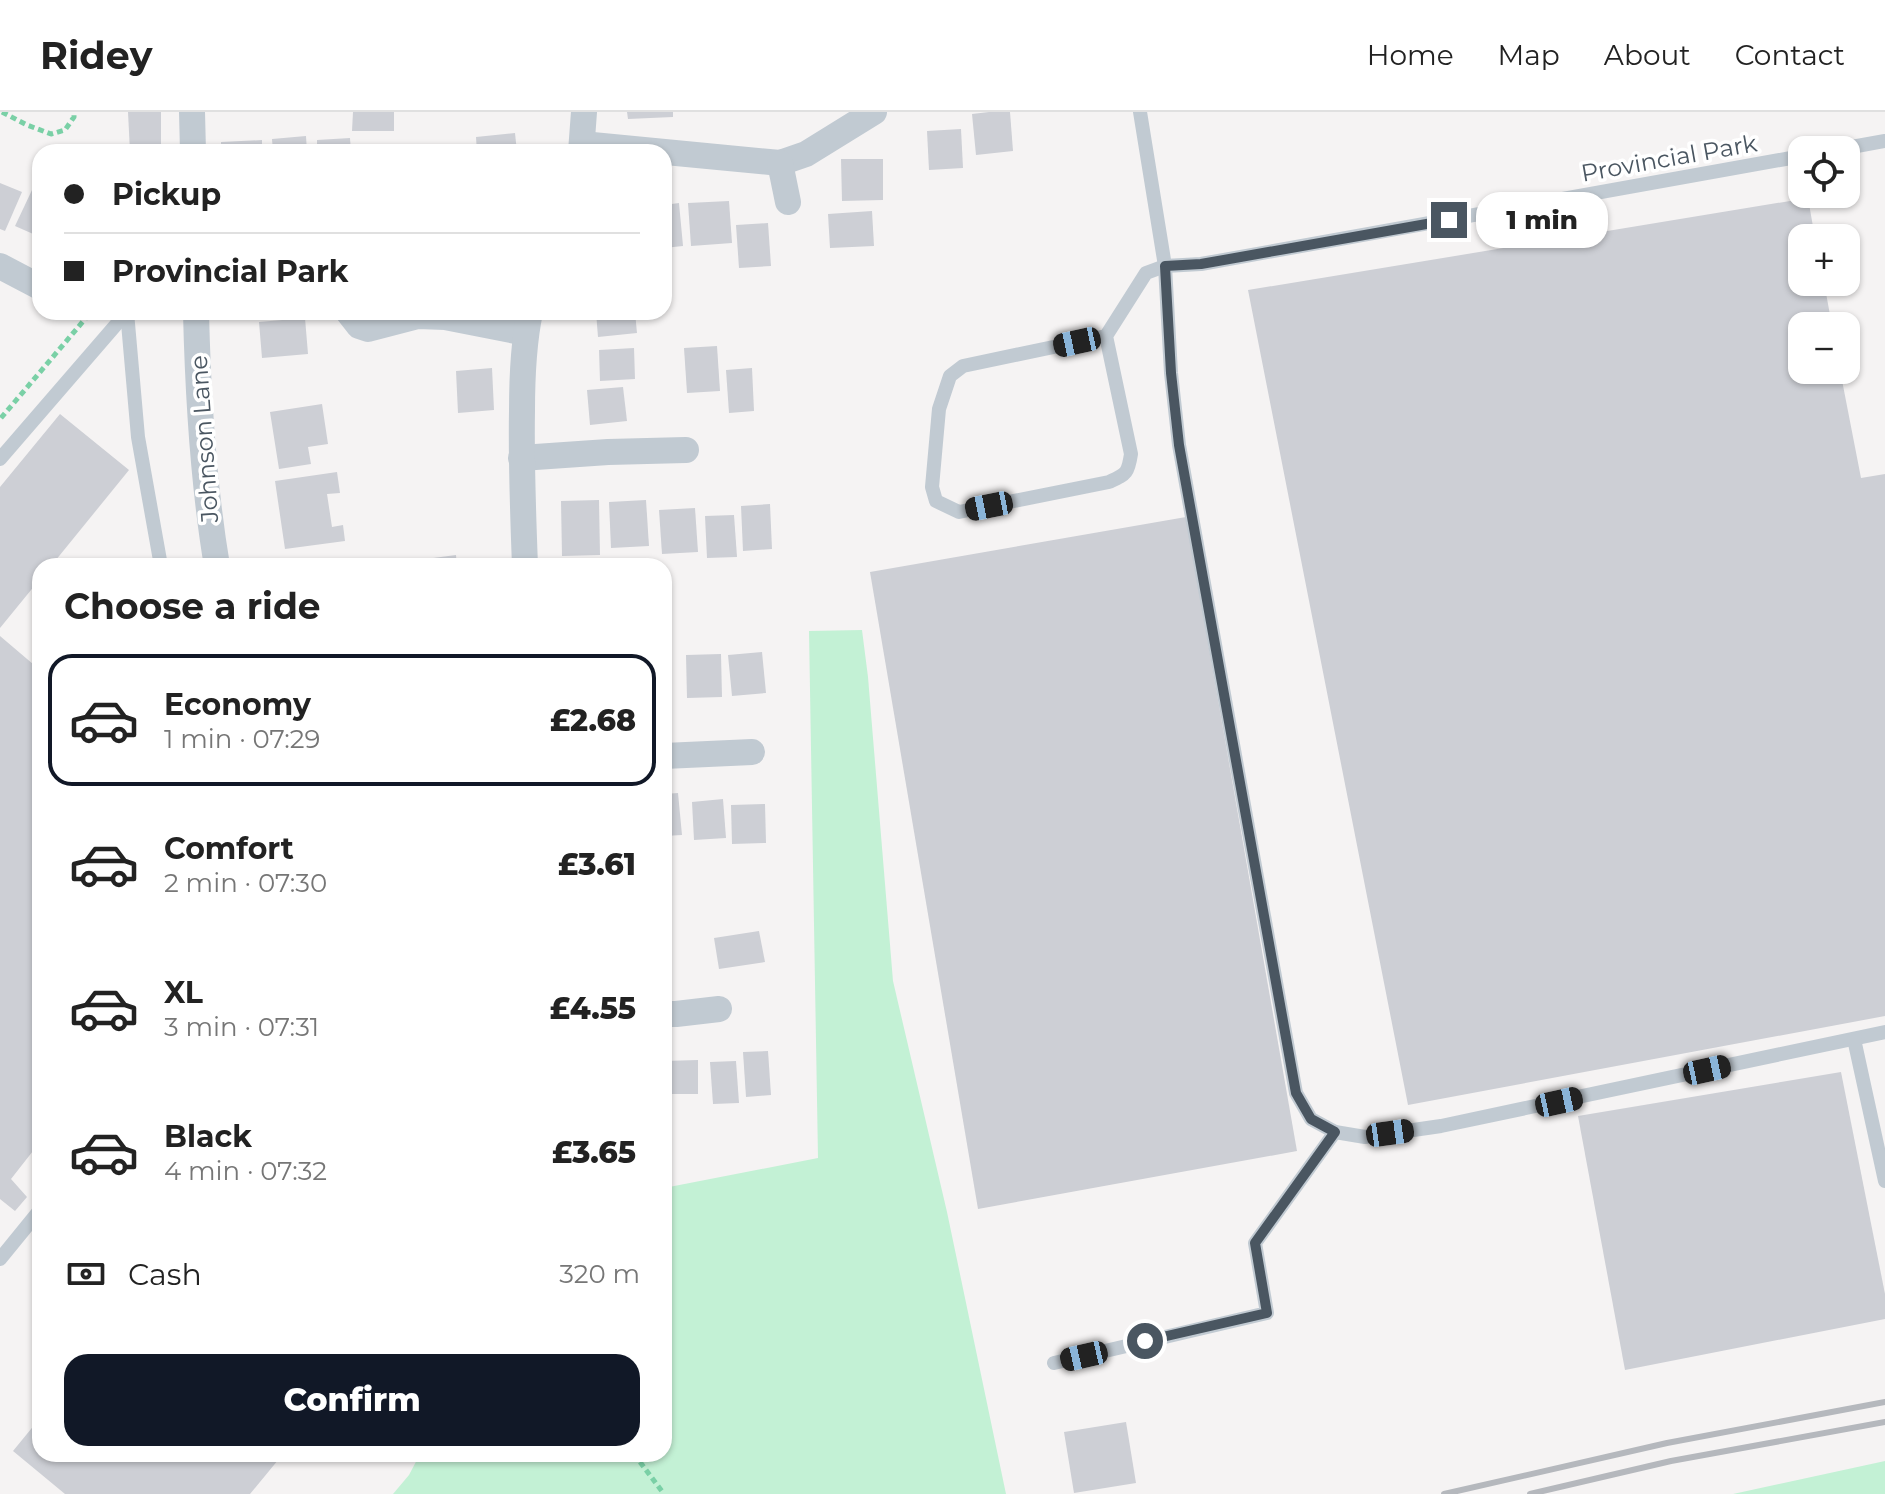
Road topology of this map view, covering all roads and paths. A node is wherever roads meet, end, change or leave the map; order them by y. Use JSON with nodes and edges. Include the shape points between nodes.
{"nodes":[{"id":1,"x":2,"y":112,"type":"edge"},
{"id":2,"x":74,"y":112,"type":"edge"},
{"id":3,"x":192,"y":112,"type":"edge"},
{"id":4,"x":584,"y":112,"type":"edge"},
{"id":5,"x":874,"y":112,"type":"edge"},
{"id":6,"x":1140,"y":112,"type":"edge"},
{"id":7,"x":1885,"y":141,"type":"edge"},
{"id":8,"x":193,"y":144,"type":"edge"},
{"id":9,"x":581,"y":144,"type":"edge"},
{"id":10,"x":1860,"y":146,"type":"edge"},
{"id":11,"x":672,"y":155,"type":"edge"},
{"id":12,"x":1788,"y":159,"type":"edge"},
{"id":13,"x":780,"y":163,"type":"junction"},
{"id":14,"x":788,"y":202,"type":"dead end"},
{"id":15,"x":0,"y":266,"type":"edge"},
{"id":16,"x":1165,"y":266,"type":"junction"},
{"id":17,"x":32,"y":283,"type":"edge"},
{"id":18,"x":84,"y":320,"type":"edge"},
{"id":19,"x":120,"y":320,"type":"edge"},
{"id":20,"x":128,"y":320,"type":"edge"},
{"id":21,"x":196,"y":320,"type":"edge"},
{"id":22,"x":354,"y":320,"type":"edge"},
{"id":23,"x":403,"y":320,"type":"edge"},
{"id":24,"x":495,"y":320,"type":"edge"},
{"id":25,"x":528,"y":322,"type":"edge"},
{"id":26,"x":1106,"y":336,"type":"junction"},
{"id":27,"x":0,"y":419,"type":"edge"},
{"id":28,"x":686,"y":450,"type":"dead end"},
{"id":29,"x":521,"y":458,"type":"junction"},
{"id":30,"x":0,"y":459,"type":"edge"},
{"id":31,"x":160,"y":558,"type":"edge"},
{"id":32,"x":216,"y":558,"type":"edge"},
{"id":33,"x":525,"y":558,"type":"edge"},
{"id":34,"x":752,"y":752,"type":"dead end"},
{"id":35,"x":672,"y":756,"type":"edge"},
{"id":36,"x":719,"y":1009,"type":"dead end"},
{"id":37,"x":672,"y":1014,"type":"edge"},
{"id":38,"x":1885,"y":1032,"type":"edge"},
{"id":39,"x":1854,"y":1039,"type":"junction"},
{"id":40,"x":1335,"y":1132,"type":"junction"},
{"id":41,"x":1885,"y":1181,"type":"edge"},
{"id":42,"x":32,"y":1220,"type":"edge"},
{"id":43,"x":0,"y":1259,"type":"edge"},
{"id":44,"x":1054,"y":1363,"type":"dead end"},
{"id":45,"x":640,"y":1462,"type":"edge"},
{"id":46,"x":664,"y":1494,"type":"edge"}],
"edges":[{"from":1,"to":2,"type":"path","via":[[51,134],[65,130]]},
{"from":3,"to":8,"type":"street"},
{"from":4,"to":9,"type":"street"},
{"from":5,"to":13,"type":"street","via":[[806,154]]},
{"from":6,"to":16,"type":"lane"},
{"from":7,"to":10,"type":"lane"},
{"from":11,"to":13,"type":"street"},
{"from":12,"to":16,"type":"lane","name":"Provincial Park","via":[[1201,264]]},
{"from":13,"to":14,"type":"street"},
{"from":15,"to":17,"type":"street"},
{"from":16,"to":26,"type":"lane","via":[[1146,273]]},
{"from":16,"to":40,"type":"lane","via":[[1179,445],[1296,1093],[1311,1119]]},
{"from":18,"to":27,"type":"path"},
{"from":19,"to":30,"type":"lane"},
{"from":20,"to":31,"type":"lane","via":[[138,437]]},
{"from":21,"to":32,"type":"street","name":"Johnson Lane"},
{"from":22,"to":23,"type":"street","via":[[368,329]]},
{"from":24,"to":25,"type":"street"},
{"from":25,"to":29,"type":"street"},
{"from":26,"to":26,"type":"lane","via":[[1131,454],[1124,475],[959,512],[936,501],[932,487],[939,409],[950,376],[963,366]]},
{"from":28,"to":29,"type":"street"},
{"from":29,"to":33,"type":"street"},
{"from":34,"to":35,"type":"street"},
{"from":36,"to":37,"type":"street"},
{"from":38,"to":39,"type":"lane"},
{"from":39,"to":40,"type":"lane","via":[[1441,1126],[1365,1137]]},
{"from":39,"to":41,"type":"lane"},
{"from":40,"to":44,"type":"lane","via":[[1255,1243],[1267,1313]]},
{"from":42,"to":43,"type":"lane"},
{"from":45,"to":46,"type":"path"}]}
